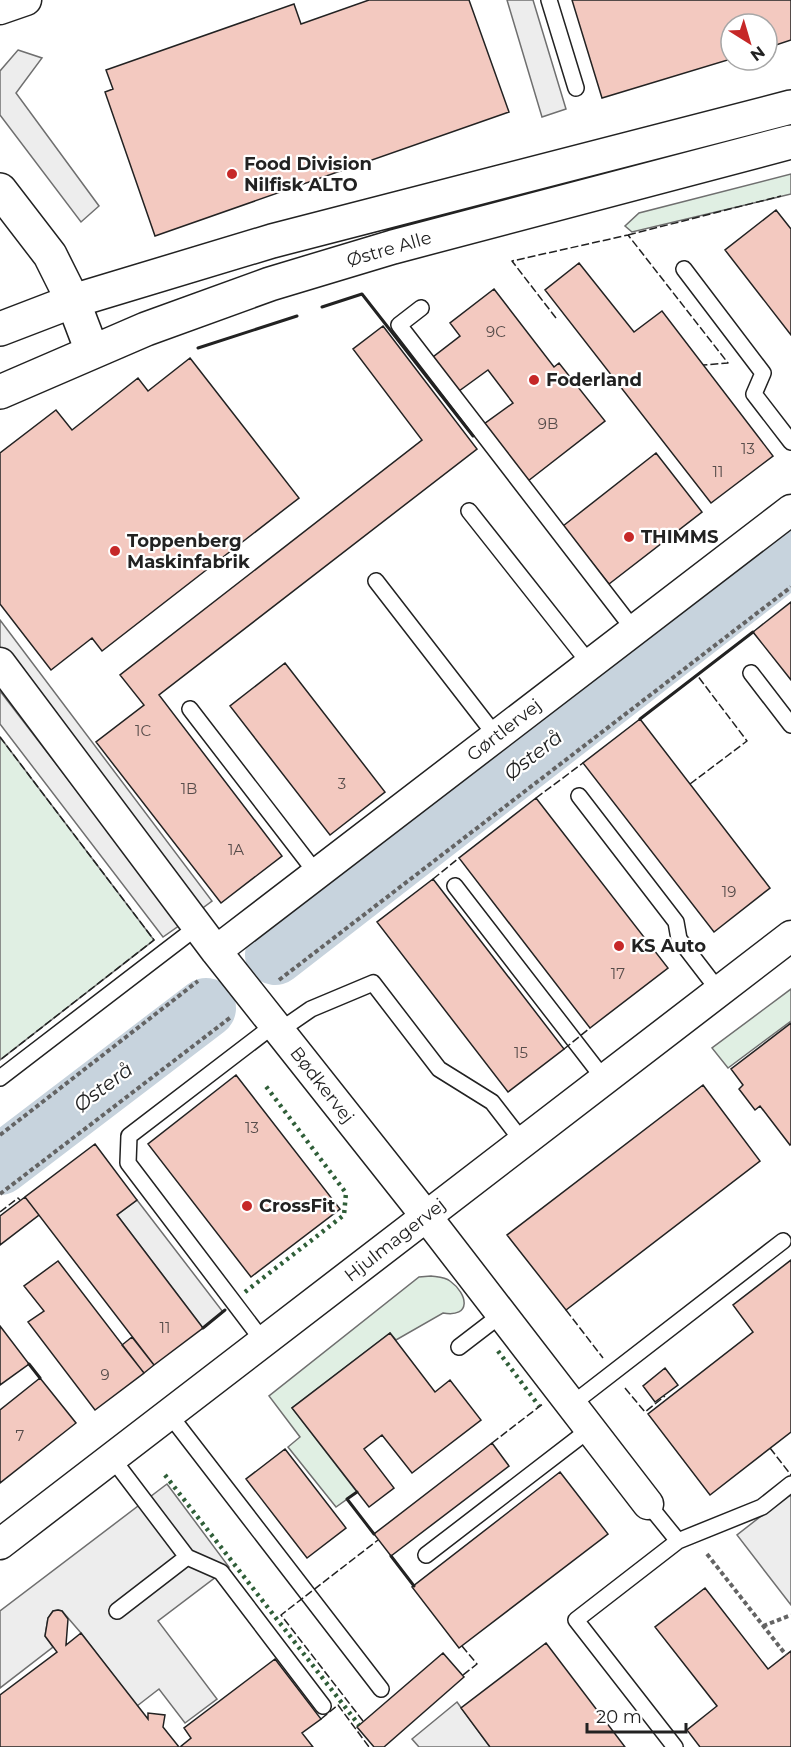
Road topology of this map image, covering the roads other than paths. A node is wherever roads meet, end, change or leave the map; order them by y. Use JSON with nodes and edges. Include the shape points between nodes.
{"nodes":[{"id":1,"x":26,"y":0,"type":"edge"},
{"id":2,"x":549,"y":0,"type":"edge"},
{"id":3,"x":0,"y":9,"type":"edge"},
{"id":4,"x":576,"y":88,"type":"dead end"},
{"id":5,"x":791,"y":107,"type":"edge"},
{"id":6,"x":791,"y":142,"type":"edge"},
{"id":7,"x":0,"y":190,"type":"edge"},
{"id":8,"x":684,"y":269,"type":"dead end"},
{"id":9,"x":73,"y":301,"type":"junction"},
{"id":10,"x":421,"y":308,"type":"dead end"},
{"id":11,"x":0,"y":329,"type":"edge"},
{"id":12,"x":92,"y":351,"type":"junction"},
{"id":13,"x":0,"y":392,"type":"edge"},
{"id":14,"x":791,"y":442,"type":"edge"},
{"id":15,"x":791,"y":510,"type":"edge"},
{"id":16,"x":469,"y":511,"type":"dead end"},
{"id":17,"x":376,"y":581,"type":"dead end"},
{"id":18,"x":634,"y":630,"type":"junction"},
{"id":19,"x":0,"y":663,"type":"edge"},
{"id":20,"x":590,"y":664,"type":"junction"},
{"id":21,"x":751,"y":673,"type":"dead end"},
{"id":22,"x":190,"y":709,"type":"dead end"},
{"id":23,"x":791,"y":725,"type":"edge"},
{"id":24,"x":496,"y":736,"type":"junction"},
{"id":25,"x":579,"y":796,"type":"dead end"},
{"id":26,"x":317,"y":874,"type":"junction"},
{"id":27,"x":455,"y":886,"type":"dead end"},
{"id":28,"x":197,"y":927,"type":"junction"},
{"id":29,"x":791,"y":936,"type":"edge"},
{"id":30,"x":220,"y":956,"type":"junction"},
{"id":31,"x":719,"y":991,"type":"junction"},
{"id":32,"x":277,"y":1028,"type":"junction"},
{"id":33,"x":0,"y":1078,"type":"edge"},
{"id":34,"x":604,"y":1079,"type":"junction"},
{"id":35,"x":523,"y":1142,"type":"junction"},
{"id":36,"x":426,"y":1216,"type":"junction"},
{"id":37,"x":783,"y":1241,"type":"dead end"},
{"id":38,"x":502,"y":1314,"type":"junction"},
{"id":39,"x":263,"y":1341,"type":"junction"},
{"id":40,"x":459,"y":1347,"type":"dead end"},
{"id":41,"x":571,"y":1405,"type":"junction"},
{"id":42,"x":169,"y":1414,"type":"junction"},
{"id":43,"x":590,"y":1429,"type":"junction"},
{"id":44,"x":112,"y":1458,"type":"junction"},
{"id":45,"x":791,"y":1484,"type":"edge"},
{"id":46,"x":648,"y":1504,"type":"joint"},
{"id":47,"x":678,"y":1541,"type":"junction"},
{"id":48,"x":0,"y":1544,"type":"edge"},
{"id":49,"x":426,"y":1555,"type":"dead end"},
{"id":50,"x":187,"y":1557,"type":"junction"},
{"id":51,"x":117,"y":1611,"type":"dead end"},
{"id":52,"x":381,"y":1689,"type":"dead end"},
{"id":53,"x":323,"y":1706,"type":"dead end"},
{"id":54,"x":675,"y":1747,"type":"edge"}],
"edges":[{"from":1,"to":3,"type":"street"},
{"from":2,"to":4,"type":"lane"},
{"from":5,"to":9,"type":"street","name":"Østre Alle","via":[[272,241]]},
{"from":6,"to":12,"type":"street","name":"Østre Alle","via":[[393,247],[270,284]]},
{"from":7,"to":9,"type":"street","via":[[50,255]]},
{"from":8,"to":14,"type":"lane","via":[[763,373],[754,394]]},
{"from":9,"to":11,"type":"street","name":"Østre Alle"},
{"from":9,"to":12,"type":"street"},
{"from":10,"to":18,"type":"lane","via":[[399,325]]},
{"from":12,"to":13,"type":"street","name":"Østre Alle"},
{"from":15,"to":18,"type":"street","name":"Gørtlervej"},
{"from":16,"to":20,"type":"lane"},
{"from":17,"to":24,"type":"lane"},
{"from":18,"to":20,"type":"street","name":"Gørtlervej"},
{"from":19,"to":28,"type":"street","name":"Bødkervej"},
{"from":20,"to":24,"type":"street","name":"Gørtlervej"},
{"from":21,"to":23,"type":"lane"},
{"from":22,"to":26,"type":"lane"},
{"from":24,"to":26,"type":"street","name":"Gørtlervej"},
{"from":25,"to":31,"type":"lane","via":[[676,922],[679,939]]},
{"from":26,"to":30,"type":"street","name":"Gørtlervej"},
{"from":27,"to":34,"type":"lane"},
{"from":28,"to":30,"type":"street","name":"Bødkervej"},
{"from":28,"to":33,"type":"lane"},
{"from":29,"to":31,"type":"street","name":"Hjulmagervej"},
{"from":30,"to":32,"type":"street","name":"Bødkervej"},
{"from":31,"to":34,"type":"street","name":"Hjulmagervej"},
{"from":32,"to":35,"type":"lane","via":[[374,983],[439,1069],[492,1102]]},
{"from":32,"to":36,"type":"street","name":"Bødkervej"},
{"from":32,"to":39,"type":"lane","via":[[129,1136],[128,1163]]},
{"from":34,"to":35,"type":"street","name":"Hjulmagervej"},
{"from":35,"to":36,"type":"street","name":"Hjulmagervej"},
{"from":36,"to":38,"type":"street","name":"Bødkervej"},
{"from":36,"to":39,"type":"street","name":"Hjulmagervej"},
{"from":37,"to":41,"type":"lane"},
{"from":38,"to":40,"type":"lane"},
{"from":38,"to":41,"type":"street","name":"Bødkervej"},
{"from":39,"to":42,"type":"street","name":"Hjulmagervej"},
{"from":41,"to":43,"type":"street","name":"Bødkervej"},
{"from":42,"to":44,"type":"street","name":"Hjulmagervej"},
{"from":42,"to":52,"type":"lane"},
{"from":43,"to":46,"type":"street","name":"Bødkervej"},
{"from":43,"to":49,"type":"lane"},
{"from":44,"to":48,"type":"street","name":"Hjulmagervej"},
{"from":44,"to":50,"type":"lane"},
{"from":45,"to":47,"type":"lane","via":[[762,1507]]},
{"from":46,"to":47,"type":"lane"},
{"from":47,"to":54,"type":"lane","via":[[576,1620]]},
{"from":50,"to":51,"type":"lane"},
{"from":50,"to":53,"type":"lane","via":[[221,1572]]}]}
